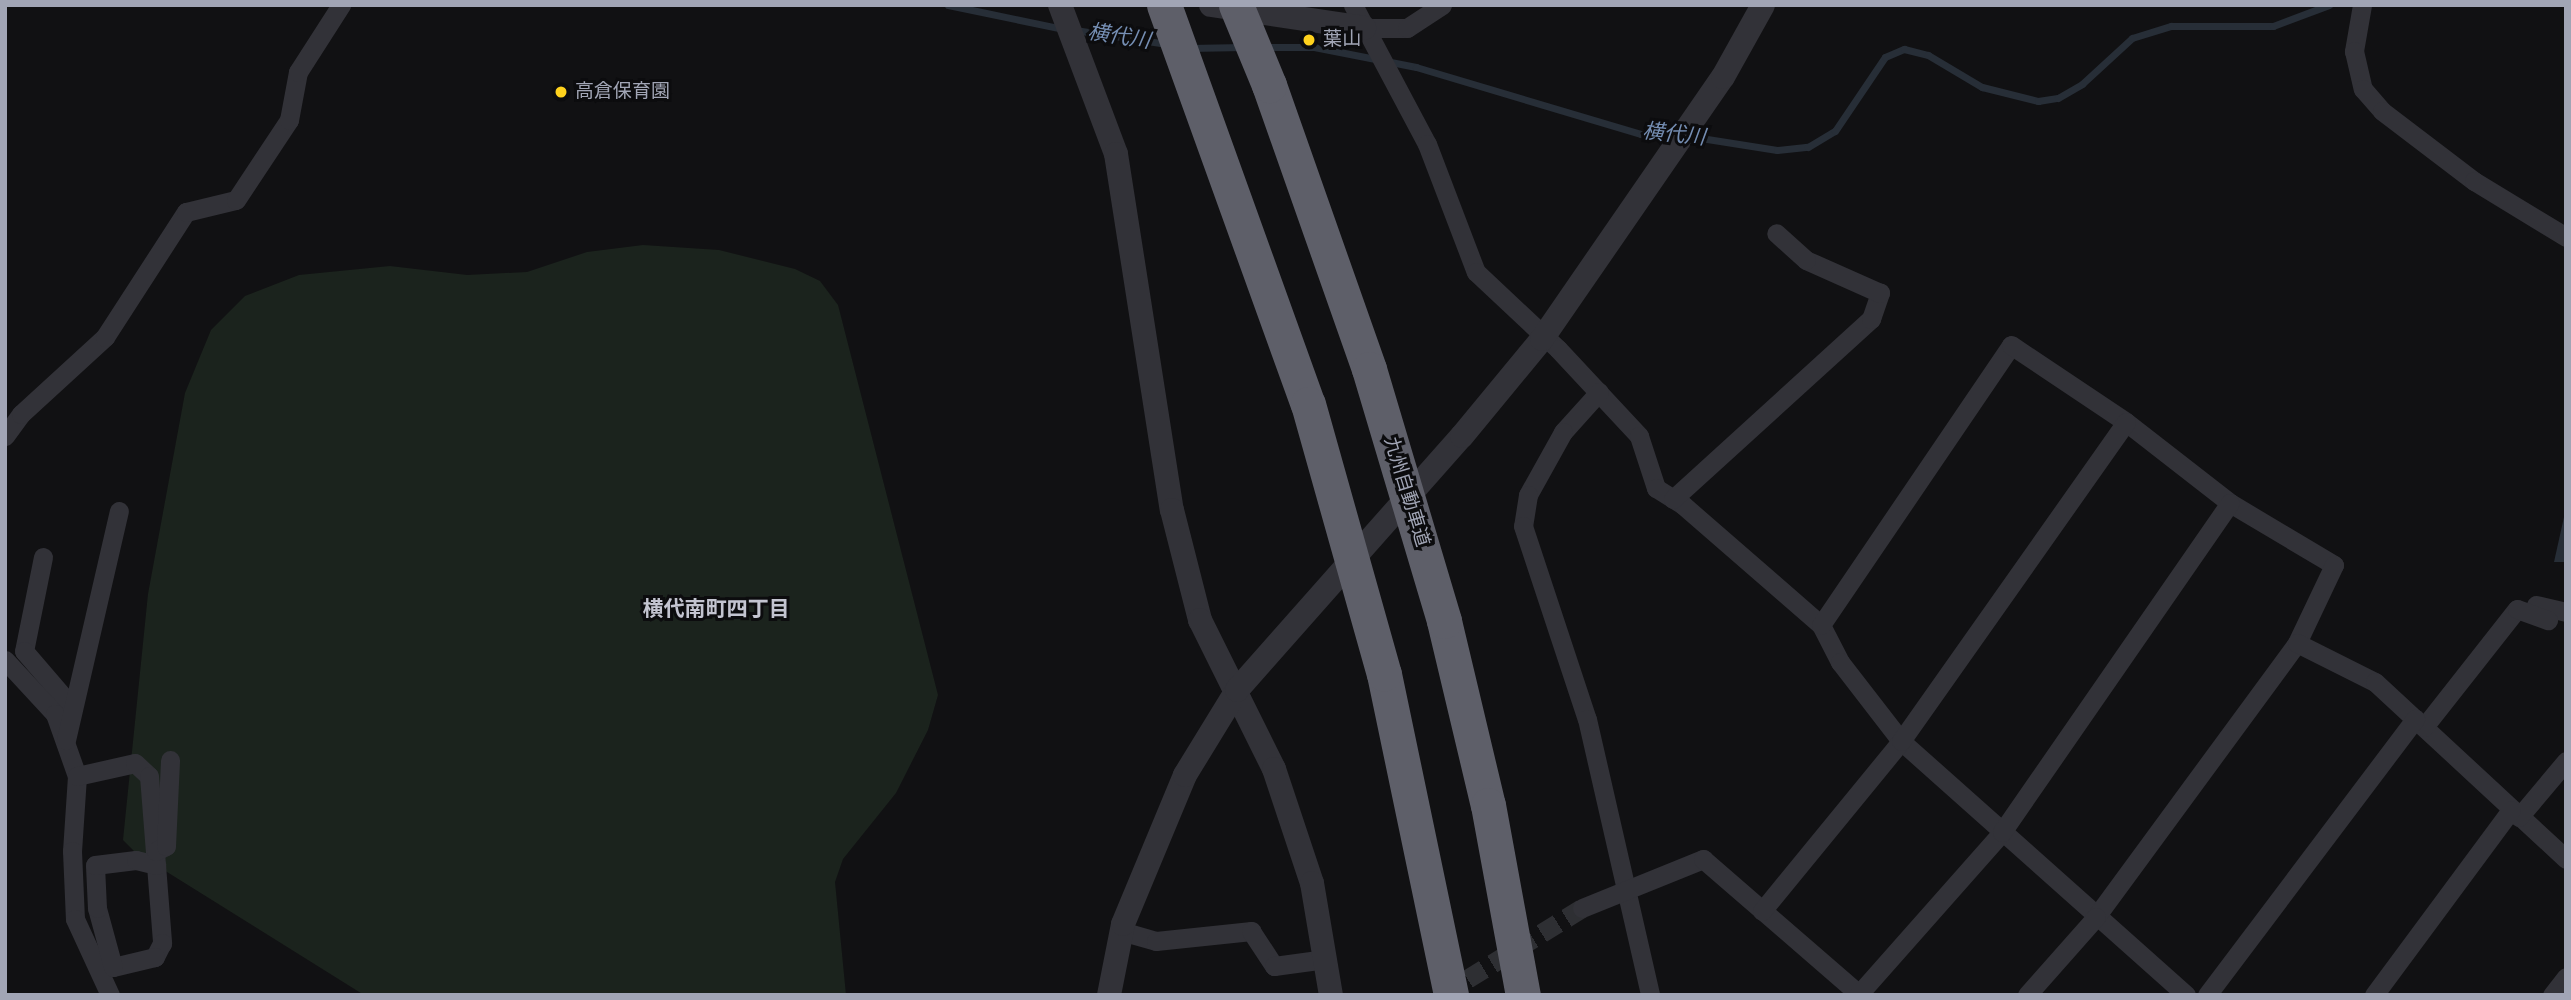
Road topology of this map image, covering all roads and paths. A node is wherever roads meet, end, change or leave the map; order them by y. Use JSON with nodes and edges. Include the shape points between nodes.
{"nodes":[{"id":1,"x":341,"y":5,"type":"edge"},
{"id":2,"x":1060,"y":5,"type":"edge"},
{"id":3,"x":1164,"y":5,"type":"edge"},
{"id":4,"x":1211,"y":5,"type":"edge"},
{"id":5,"x":1236,"y":5,"type":"edge"},
{"id":6,"x":1353,"y":5,"type":"edge"},
{"id":7,"x":1442,"y":5,"type":"edge"},
{"id":8,"x":1763,"y":5,"type":"edge"},
{"id":9,"x":2362,"y":5,"type":"edge"},
{"id":10,"x":1364,"y":28,"type":"junction"},
{"id":11,"x":1776,"y":233,"type":"dead end"},
{"id":12,"x":2566,"y":237,"type":"edge"},
{"id":13,"x":1542,"y":339,"type":"junction"},
{"id":14,"x":1599,"y":392,"type":"junction"},
{"id":15,"x":2126,"y":422,"type":"junction"},
{"id":16,"x":5,"y":436,"type":"edge"},
{"id":17,"x":1674,"y":499,"type":"junction"},
{"id":18,"x":2230,"y":503,"type":"junction"},
{"id":19,"x":120,"y":511,"type":"dead end"},
{"id":20,"x":43,"y":557,"type":"dead end"},
{"id":21,"x":2550,"y":612,"type":"edge"},
{"id":22,"x":1821,"y":625,"type":"junction"},
{"id":23,"x":2297,"y":643,"type":"junction"},
{"id":24,"x":5,"y":660,"type":"edge"},
{"id":25,"x":1237,"y":690,"type":"junction"},
{"id":26,"x":73,"y":708,"type":"junction"},
{"id":27,"x":2419,"y":723,"type":"junction"},
{"id":28,"x":66,"y":740,"type":"junction"},
{"id":29,"x":1901,"y":741,"type":"junction"},
{"id":30,"x":170,"y":760,"type":"dead end"},
{"id":31,"x":2566,"y":761,"type":"edge"},
{"id":32,"x":77,"y":776,"type":"junction"},
{"id":33,"x":2515,"y":813,"type":"junction"},
{"id":34,"x":2002,"y":832,"type":"junction"},
{"id":35,"x":155,"y":858,"type":"junction"},
{"id":36,"x":2566,"y":859,"type":"edge"},
{"id":37,"x":1627,"y":887,"type":"junction"},
{"id":38,"x":1582,"y":908,"type":"tunnel mouth"},
{"id":39,"x":1762,"y":911,"type":"junction"},
{"id":40,"x":2096,"y":917,"type":"junction"},
{"id":41,"x":1121,"y":931,"type":"junction"},
{"id":42,"x":1326,"y":959,"type":"junction"},
{"id":43,"x":2566,"y":976,"type":"edge"},
{"id":44,"x":1859,"y":994,"type":"edge"},
{"id":45,"x":110,"y":995,"type":"edge"},
{"id":46,"x":1109,"y":995,"type":"edge"},
{"id":47,"x":1331,"y":995,"type":"edge"},
{"id":48,"x":1451,"y":995,"type":"edge"},
{"id":49,"x":1523,"y":995,"type":"edge"},
{"id":50,"x":1650,"y":995,"type":"edge"},
{"id":51,"x":2026,"y":995,"type":"edge"},
{"id":52,"x":2186,"y":995,"type":"edge"},
{"id":53,"x":2207,"y":995,"type":"edge"},
{"id":54,"x":2374,"y":995,"type":"edge"},
{"id":55,"x":2552,"y":995,"type":"edge"}],
"edges":[{"from":1,"to":16,"type":"street","via":[[298,72],[289,120],[236,200],[186,212],[105,337],[21,414]]},
{"from":2,"to":25,"type":"street","via":[[1116,154],[1172,510],[1200,620]]},
{"from":3,"to":48,"type":"highway","bridge":true,"via":[[1308,404],[1384,674]]},
{"from":4,"to":10,"type":"street"},
{"from":5,"to":49,"type":"highway","name":"九州自動車道","bridge":true,"via":[[1269,85],[1369,369],[1444,621],[1488,805]]},
{"from":6,"to":10,"type":"street"},
{"from":7,"to":10,"type":"street","via":[[1407,28]]},
{"from":8,"to":13,"type":"street","via":[[1723,77]]},
{"from":9,"to":12,"type":"street","via":[[2354,51],[2363,89],[2382,111],[2474,181]]},
{"from":10,"to":13,"type":"street","via":[[1427,144],[1476,272]]},
{"from":11,"to":17,"type":"street","via":[[1806,260],[1880,293],[1871,319]]},
{"from":13,"to":14,"type":"street"},
{"from":13,"to":25,"type":"street"},
{"from":14,"to":17,"type":"street","via":[[1639,436],[1656,488]]},
{"from":14,"to":37,"type":"street","via":[[1557,442],[1528,495],[1523,526],[1587,719]]},
{"from":15,"to":18,"type":"street"},
{"from":15,"to":22,"type":"street","via":[[2011,345]]},
{"from":15,"to":29,"type":"street"},
{"from":17,"to":22,"type":"street"},
{"from":18,"to":23,"type":"street","via":[[2334,565]]},
{"from":18,"to":34,"type":"street"},
{"from":19,"to":26,"type":"street"},
{"from":20,"to":26,"type":"street","via":[[24,651]]},
{"from":21,"to":27,"type":"street","via":[[2517,609]]},
{"from":22,"to":29,"type":"street","via":[[1839,662]]},
{"from":23,"to":27,"type":"street","via":[[2375,682]]},
{"from":23,"to":40,"type":"street"},
{"from":24,"to":28,"type":"street","via":[[55,714]]},
{"from":25,"to":41,"type":"street","via":[[1185,775]]},
{"from":25,"to":42,"type":"street","via":[[1279,782],[1311,883]]},
{"from":26,"to":28,"type":"street"},
{"from":27,"to":33,"type":"street"},
{"from":27,"to":53,"type":"street"},
{"from":28,"to":32,"type":"street"},
{"from":29,"to":34,"type":"street"},
{"from":29,"to":39,"type":"street"},
{"from":30,"to":35,"type":"street","via":[[166,846]]},
{"from":31,"to":33,"type":"street"},
{"from":32,"to":35,"type":"street","via":[[135,763],[149,776]]},
{"from":32,"to":45,"type":"street","via":[[72,851],[75,919]]},
{"from":33,"to":36,"type":"street"},
{"from":33,"to":54,"type":"street"},
{"from":34,"to":40,"type":"street"},
{"from":34,"to":44,"type":"street"},
{"from":35,"to":35,"type":"street","via":[[162,943],[155,957],[113,967],[97,908],[95,865]]},
{"from":37,"to":38,"type":"street"},
{"from":37,"to":39,"type":"street","via":[[1703,859]]},
{"from":37,"to":50,"type":"street"},
{"from":39,"to":44,"type":"street"},
{"from":40,"to":51,"type":"street"},
{"from":40,"to":52,"type":"street"},
{"from":41,"to":42,"type":"street","via":[[1156,942],[1251,931],[1274,966]]},
{"from":41,"to":46,"type":"street"},
{"from":42,"to":47,"type":"street"},
{"from":43,"to":55,"type":"street"}]}
